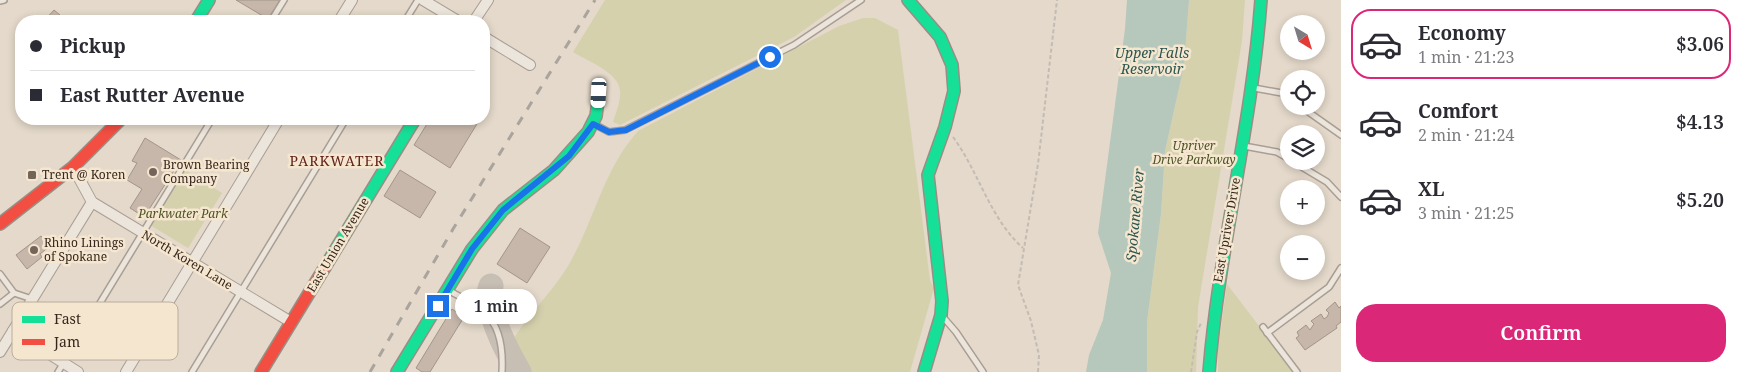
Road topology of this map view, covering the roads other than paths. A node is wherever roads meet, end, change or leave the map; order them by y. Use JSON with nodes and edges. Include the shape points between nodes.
{"nodes":[{"id":1,"x":4,"y":0,"type":"edge"},
{"id":2,"x":209,"y":0,"type":"edge"},
{"id":3,"x":284,"y":0,"type":"edge"},
{"id":4,"x":352,"y":0,"type":"edge"},
{"id":5,"x":418,"y":0,"type":"edge"},
{"id":6,"x":422,"y":0,"type":"edge"},
{"id":7,"x":488,"y":0,"type":"edge"},
{"id":8,"x":861,"y":0,"type":"edge"},
{"id":9,"x":908,"y":0,"type":"edge"},
{"id":10,"x":1261,"y":0,"type":"edge"},
{"id":11,"x":0,"y":1,"type":"edge"},
{"id":12,"x":200,"y":15,"type":"edge"},
{"id":13,"x":275,"y":15,"type":"edge"},
{"id":14,"x":343,"y":15,"type":"edge"},
{"id":15,"x":409,"y":15,"type":"edge"},
{"id":16,"x":448,"y":15,"type":"edge"},
{"id":17,"x":478,"y":15,"type":"edge"},
{"id":18,"x":490,"y":41,"type":"edge"},
{"id":19,"x":530,"y":65,"type":"dead end"},
{"id":20,"x":1251,"y":88,"type":"junction"},
{"id":21,"x":599,"y":93,"type":"dead end"},
{"id":22,"x":1280,"y":93,"type":"edge"},
{"id":23,"x":1313,"y":115,"type":"edge"},
{"id":24,"x":593,"y":124,"type":"junction"},
{"id":25,"x":115,"y":125,"type":"edge"},
{"id":26,"x":208,"y":125,"type":"edge"},
{"id":27,"x":275,"y":125,"type":"edge"},
{"id":28,"x":342,"y":125,"type":"edge"},
{"id":29,"x":411,"y":125,"type":"edge"},
{"id":30,"x":1341,"y":135,"type":"edge"},
{"id":31,"x":1242,"y":145,"type":"junction"},
{"id":32,"x":1280,"y":154,"type":"edge"},
{"id":33,"x":73,"y":168,"type":"junction"},
{"id":34,"x":1307,"y":170,"type":"edge"},
{"id":35,"x":1341,"y":197,"type":"edge"},
{"id":36,"x":92,"y":202,"type":"junction"},
{"id":37,"x":17,"y":209,"type":"junction"},
{"id":38,"x":0,"y":219,"type":"edge"},
{"id":39,"x":0,"y":224,"type":"edge"},
{"id":40,"x":143,"y":234,"type":"junction"},
{"id":41,"x":191,"y":262,"type":"junction"},
{"id":42,"x":1341,"y":268,"type":"edge"},
{"id":43,"x":0,"y":274,"type":"edge"},
{"id":44,"x":448,"y":290,"type":"junction"},
{"id":45,"x":241,"y":292,"type":"junction"},
{"id":46,"x":14,"y":293,"type":"junction"},
{"id":47,"x":33,"y":299,"type":"junction"},
{"id":48,"x":31,"y":302,"type":"edge"},
{"id":49,"x":101,"y":302,"type":"edge"},
{"id":50,"x":167,"y":302,"type":"edge"},
{"id":51,"x":0,"y":304,"type":"edge"},
{"id":52,"x":941,"y":315,"type":"junction"},
{"id":53,"x":291,"y":322,"type":"junction"},
{"id":54,"x":1263,"y":327,"type":"dead end"},
{"id":55,"x":12,"y":333,"type":"edge"},
{"id":56,"x":1267,"y":333,"type":"junction"},
{"id":57,"x":0,"y":352,"type":"edge"},
{"id":58,"x":133,"y":360,"type":"edge"},
{"id":59,"x":61,"y":367,"type":"edge"},
{"id":60,"x":78,"y":372,"type":"edge"},
{"id":61,"x":126,"y":372,"type":"edge"},
{"id":62,"x":192,"y":372,"type":"edge"},
{"id":63,"x":261,"y":372,"type":"edge"},
{"id":64,"x":397,"y":372,"type":"edge"},
{"id":65,"x":502,"y":372,"type":"edge"},
{"id":66,"x":924,"y":372,"type":"edge"},
{"id":67,"x":983,"y":372,"type":"edge"},
{"id":68,"x":1209,"y":372,"type":"edge"},
{"id":69,"x":1297,"y":372,"type":"edge"}],
"edges":[{"from":1,"to":11,"type":"lane"},
{"from":2,"to":12,"type":"street"},
{"from":3,"to":13,"type":"lane"},
{"from":4,"to":14,"type":"street"},
{"from":5,"to":15,"type":"lane"},
{"from":6,"to":16,"type":"street"},
{"from":7,"to":17,"type":"street"},
{"from":8,"to":24,"type":"lane","via":[[794,45],[626,130],[609,132]]},
{"from":9,"to":52,"type":"street","via":[[940,37],[952,65],[954,91],[928,175]]},
{"from":10,"to":20,"type":"street","name":"East Upriver Drive"},
{"from":18,"to":19,"type":"street"},
{"from":20,"to":22,"type":"lane"},
{"from":20,"to":31,"type":"street","name":"East Upriver Drive"},
{"from":21,"to":24,"type":"street"},
{"from":23,"to":30,"type":"lane"},
{"from":24,"to":44,"type":"street","via":[[569,156],[503,210],[472,249]]},
{"from":25,"to":33,"type":"street"},
{"from":26,"to":40,"type":"lane"},
{"from":27,"to":41,"type":"street"},
{"from":28,"to":45,"type":"lane"},
{"from":29,"to":53,"type":"street","name":"East Union Avenue"},
{"from":31,"to":32,"type":"lane"},
{"from":31,"to":68,"type":"street","name":"East Upriver Drive","via":[[1218,278]]},
{"from":33,"to":36,"type":"street","name":"North Koren Lane"},
{"from":33,"to":37,"type":"street"},
{"from":34,"to":35,"type":"lane","via":[[1327,182]]},
{"from":36,"to":40,"type":"street","name":"North Koren Lane"},
{"from":36,"to":47,"type":"street"},
{"from":37,"to":38,"type":"street"},
{"from":37,"to":39,"type":"street"},
{"from":40,"to":41,"type":"street","name":"North Koren Lane"},
{"from":40,"to":49,"type":"lane"},
{"from":41,"to":45,"type":"street","name":"North Koren Lane"},
{"from":41,"to":50,"type":"street"},
{"from":42,"to":56,"type":"lane","via":[[1330,287]]},
{"from":43,"to":46,"type":"lane"},
{"from":44,"to":64,"type":"street"},
{"from":44,"to":65,"type":"lane","via":[[485,313],[492,322],[503,352]]},
{"from":45,"to":53,"type":"street","name":"North Koren Lane"},
{"from":45,"to":62,"type":"lane"},
{"from":46,"to":47,"type":"lane"},
{"from":46,"to":51,"type":"lane"},
{"from":47,"to":48,"type":"street"},
{"from":52,"to":66,"type":"street"},
{"from":52,"to":67,"type":"lane"},
{"from":53,"to":63,"type":"street","name":"East Union Avenue"},
{"from":54,"to":56,"type":"lane"},
{"from":55,"to":57,"type":"street"},
{"from":56,"to":69,"type":"lane"},
{"from":58,"to":61,"type":"street"},
{"from":59,"to":60,"type":"street"}]}
